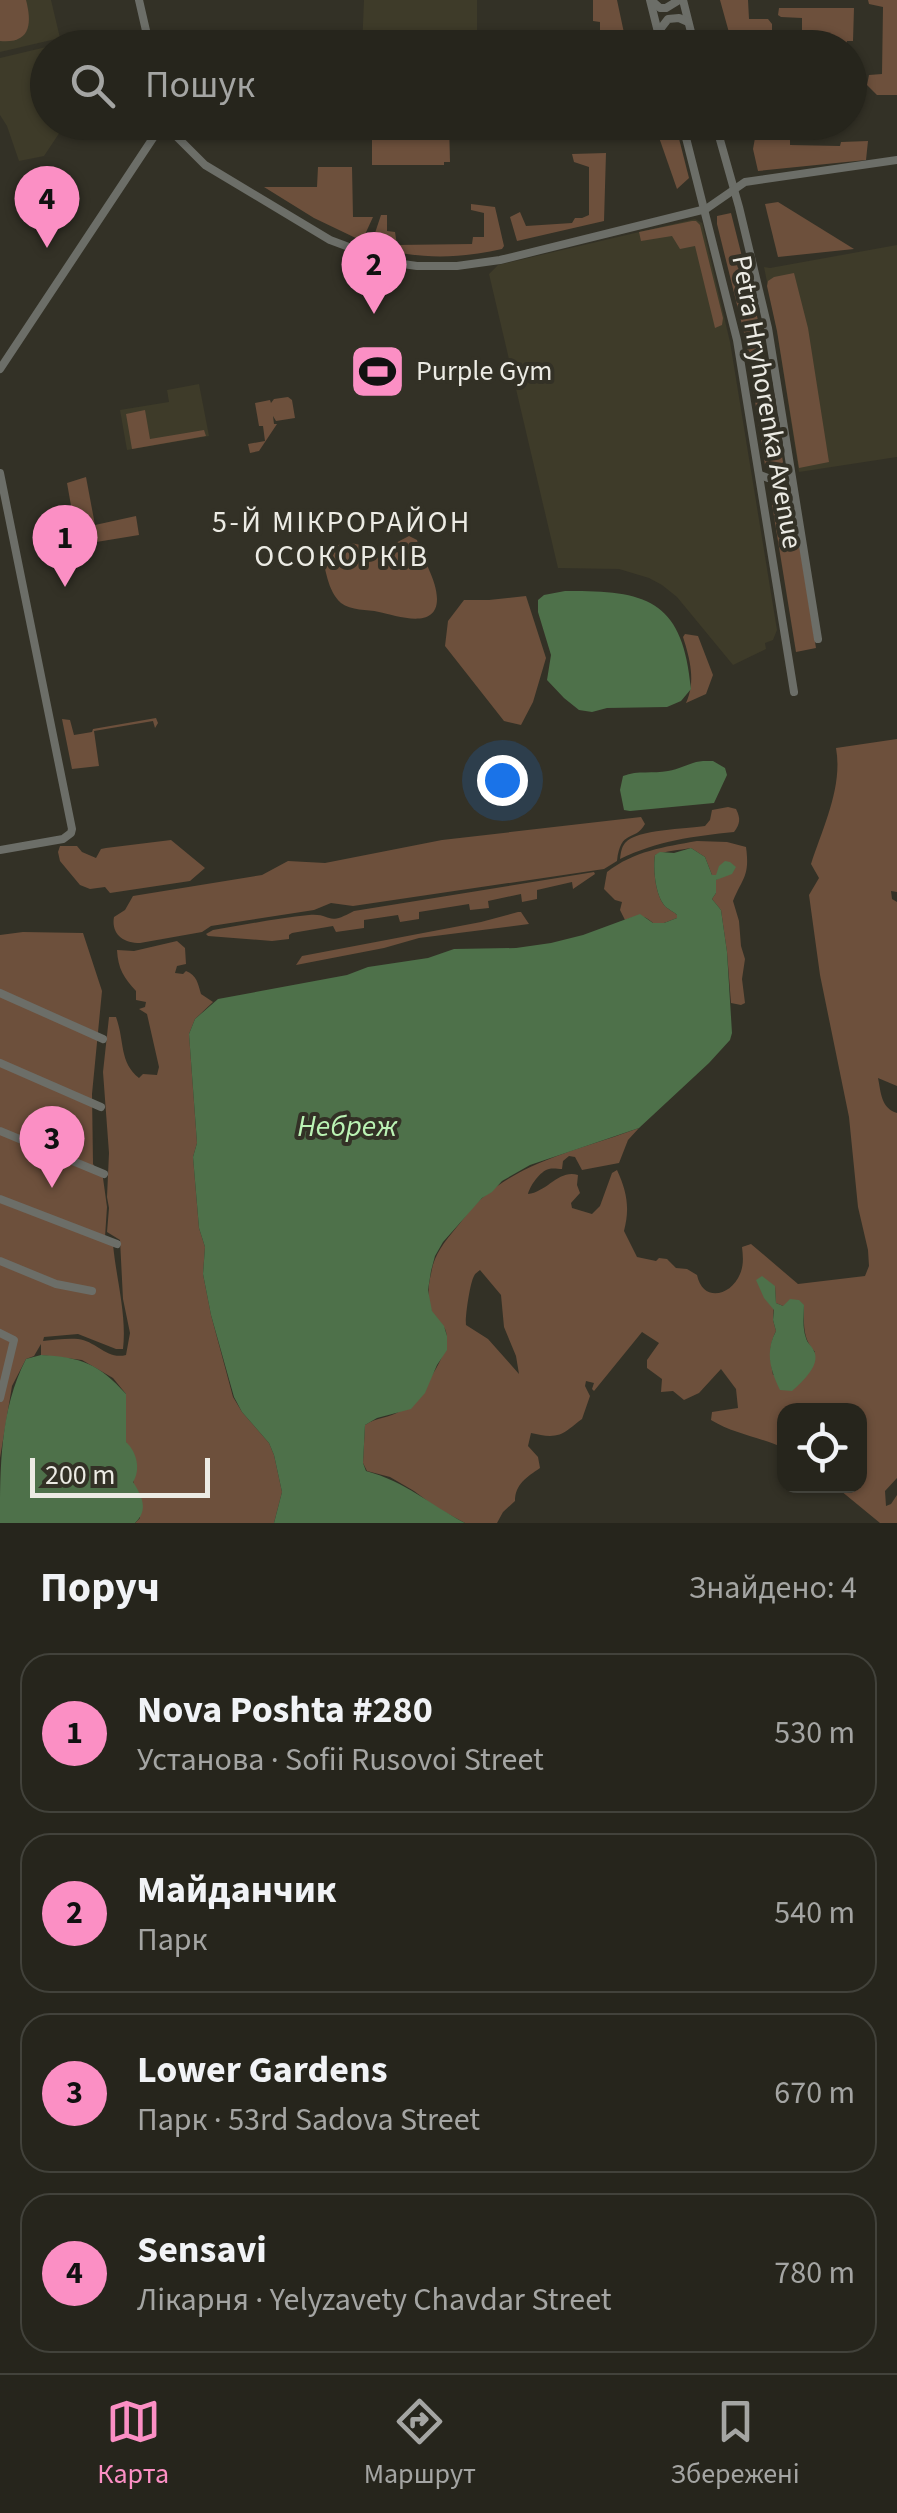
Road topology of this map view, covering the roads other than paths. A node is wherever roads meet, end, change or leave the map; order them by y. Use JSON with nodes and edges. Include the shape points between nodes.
{"nodes":[{"id":1,"x":139,"y":0,"type":"edge"},
{"id":2,"x":650,"y":0,"type":"edge"},
{"id":3,"x":681,"y":0,"type":"edge"},
{"id":4,"x":688,"y":22,"type":"junction"},
{"id":5,"x":146,"y":30,"type":"edge"},
{"id":6,"x":658,"y":30,"type":"edge"},
{"id":7,"x":660,"y":30,"type":"edge"},
{"id":8,"x":690,"y":30,"type":"edge"},
{"id":9,"x":151,"y":140,"type":"edge"},
{"id":10,"x":183,"y":140,"type":"edge"},
{"id":11,"x":687,"y":140,"type":"edge"},
{"id":12,"x":720,"y":140,"type":"edge"},
{"id":13,"x":897,"y":160,"type":"edge"},
{"id":14,"x":734,"y":190,"type":"junction"},
{"id":15,"x":706,"y":209,"type":"junction"},
{"id":16,"x":4,"y":356,"type":"edge"},
{"id":17,"x":0,"y":369,"type":"edge"},
{"id":18,"x":791,"y":468,"type":"junction"},
{"id":19,"x":0,"y":473,"type":"edge"},
{"id":20,"x":760,"y":475,"type":"junction"},
{"id":21,"x":818,"y":638,"type":"dead end"},
{"id":22,"x":794,"y":692,"type":"dead end"},
{"id":23,"x":0,"y":850,"type":"edge"},
{"id":24,"x":0,"y":993,"type":"edge"},
{"id":25,"x":103,"y":1039,"type":"dead end"},
{"id":26,"x":0,"y":1064,"type":"edge"},
{"id":27,"x":101,"y":1106,"type":"dead end"},
{"id":28,"x":0,"y":1131,"type":"edge"},
{"id":29,"x":104,"y":1174,"type":"dead end"},
{"id":30,"x":0,"y":1199,"type":"edge"},
{"id":31,"x":117,"y":1244,"type":"dead end"},
{"id":32,"x":0,"y":1261,"type":"edge"},
{"id":33,"x":92,"y":1291,"type":"dead end"},
{"id":34,"x":0,"y":1333,"type":"edge"},
{"id":35,"x":0,"y":1397,"type":"edge"}],
"edges":[{"from":1,"to":5,"type":"street"},
{"from":2,"to":3,"type":"street","via":[[660,8]]},
{"from":2,"to":6,"type":"street"},
{"from":3,"to":4,"type":"street"},
{"from":4,"to":7,"type":"street","via":[[668,19]]},
{"from":4,"to":8,"type":"street"},
{"from":9,"to":16,"type":"street"},
{"from":10,"to":15,"type":"street","via":[[205,164],[330,240],[410,266],[500,260]]},
{"from":11,"to":15,"type":"street","name":"Petra Hryhorenka Avenue"},
{"from":12,"to":14,"type":"street","name":"Petra Hryhorenka Avenue"},
{"from":13,"to":14,"type":"street","via":[[744,182]]},
{"from":14,"to":15,"type":"street"},
{"from":14,"to":18,"type":"street","name":"Petra Hryhorenka Avenue","via":[[768,328]]},
{"from":15,"to":20,"type":"street","name":"Petra Hryhorenka Avenue","via":[[738,340]]},
{"from":16,"to":17,"type":"street"},
{"from":18,"to":20,"type":"street","via":[[779,478]]},
{"from":18,"to":21,"type":"street","name":"Petra Hryhorenka Avenue"},
{"from":19,"to":23,"type":"street","via":[[72,829],[62,838]]},
{"from":20,"to":22,"type":"street","name":"Petra Hryhorenka Avenue"},
{"from":24,"to":25,"type":"street"},
{"from":26,"to":27,"type":"street"},
{"from":28,"to":29,"type":"street"},
{"from":30,"to":31,"type":"street"},
{"from":32,"to":33,"type":"street"},
{"from":34,"to":35,"type":"street","via":[[14,1340]]}]}
